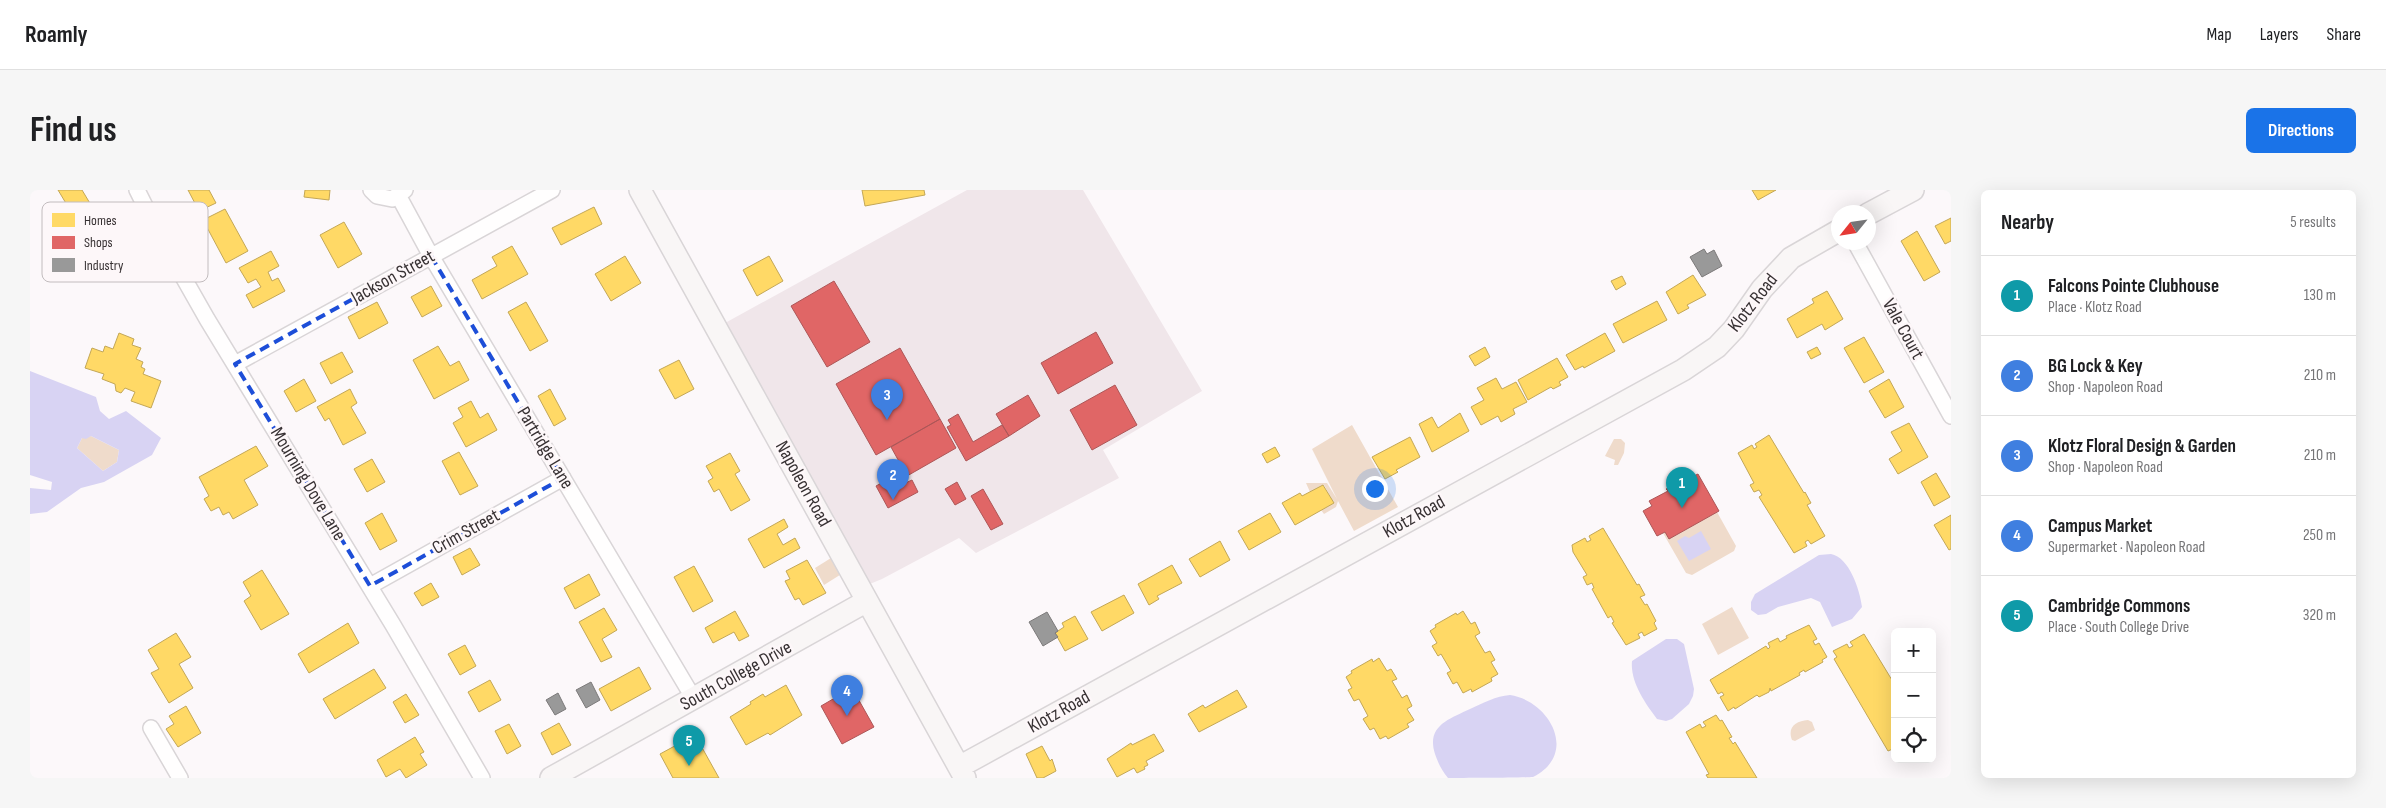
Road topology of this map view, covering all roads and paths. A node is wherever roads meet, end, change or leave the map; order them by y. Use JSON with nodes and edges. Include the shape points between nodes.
{"nodes":[{"id":1,"x":137,"y":190,"type":"edge"},
{"id":2,"x":371,"y":190,"type":"edge"},
{"id":3,"x":552,"y":190,"type":"edge"},
{"id":4,"x":640,"y":190,"type":"edge"},
{"id":5,"x":1913,"y":190,"type":"edge"},
{"id":6,"x":402,"y":193,"type":"edge"},
{"id":7,"x":143,"y":202,"type":"edge"},
{"id":8,"x":1876,"y":210,"type":"edge"},
{"id":9,"x":1831,"y":235,"type":"edge"},
{"id":10,"x":1859,"y":250,"type":"edge"},
{"id":11,"x":431,"y":256,"type":"junction"},
{"id":12,"x":186,"y":282,"type":"edge"},
{"id":13,"x":234,"y":364,"type":"junction"},
{"id":14,"x":1951,"y":416,"type":"edge"},
{"id":15,"x":563,"y":478,"type":"junction"},
{"id":16,"x":370,"y":586,"type":"junction"},
{"id":17,"x":867,"y":601,"type":"junction"},
{"id":18,"x":694,"y":699,"type":"junction"},
{"id":19,"x":151,"y":728,"type":"dead end"},
{"id":20,"x":962,"y":772,"type":"edge"},
{"id":21,"x":180,"y":778,"type":"edge"},
{"id":22,"x":482,"y":778,"type":"edge"},
{"id":23,"x":552,"y":778,"type":"edge"}],
"edges":[{"from":1,"to":7,"type":"street","name":"Mourning Dove Lane"},
{"from":2,"to":6,"type":"street","name":"Partridge Lane","via":[[384,199],[392,199]]},
{"from":3,"to":11,"type":"street","name":"Jackson Street"},
{"from":4,"to":17,"type":"street","name":"Napoleon Road"},
{"from":5,"to":8,"type":"street"},
{"from":6,"to":11,"type":"street","name":"Partridge Lane"},
{"from":9,"to":20,"type":"street","name":"Klotz Road","via":[[1791,258],[1762,289],[1718,347],[1683,370]]},
{"from":10,"to":14,"type":"street","name":"Vale Court"},
{"from":11,"to":13,"type":"street","name":"Jackson Street"},
{"from":11,"to":15,"type":"street","name":"Partridge Lane"},
{"from":12,"to":13,"type":"street","name":"Mourning Dove Lane"},
{"from":13,"to":16,"type":"street","name":"Mourning Dove Lane"},
{"from":15,"to":16,"type":"street","name":"Crim Street"},
{"from":15,"to":18,"type":"street","name":"Partridge Lane"},
{"from":16,"to":22,"type":"street","name":"Mourning Dove Lane"},
{"from":17,"to":18,"type":"street","name":"South College Drive"},
{"from":17,"to":20,"type":"street","name":"Napoleon Road"},
{"from":18,"to":23,"type":"street","name":"South College Drive"},
{"from":19,"to":21,"type":"street"}]}
